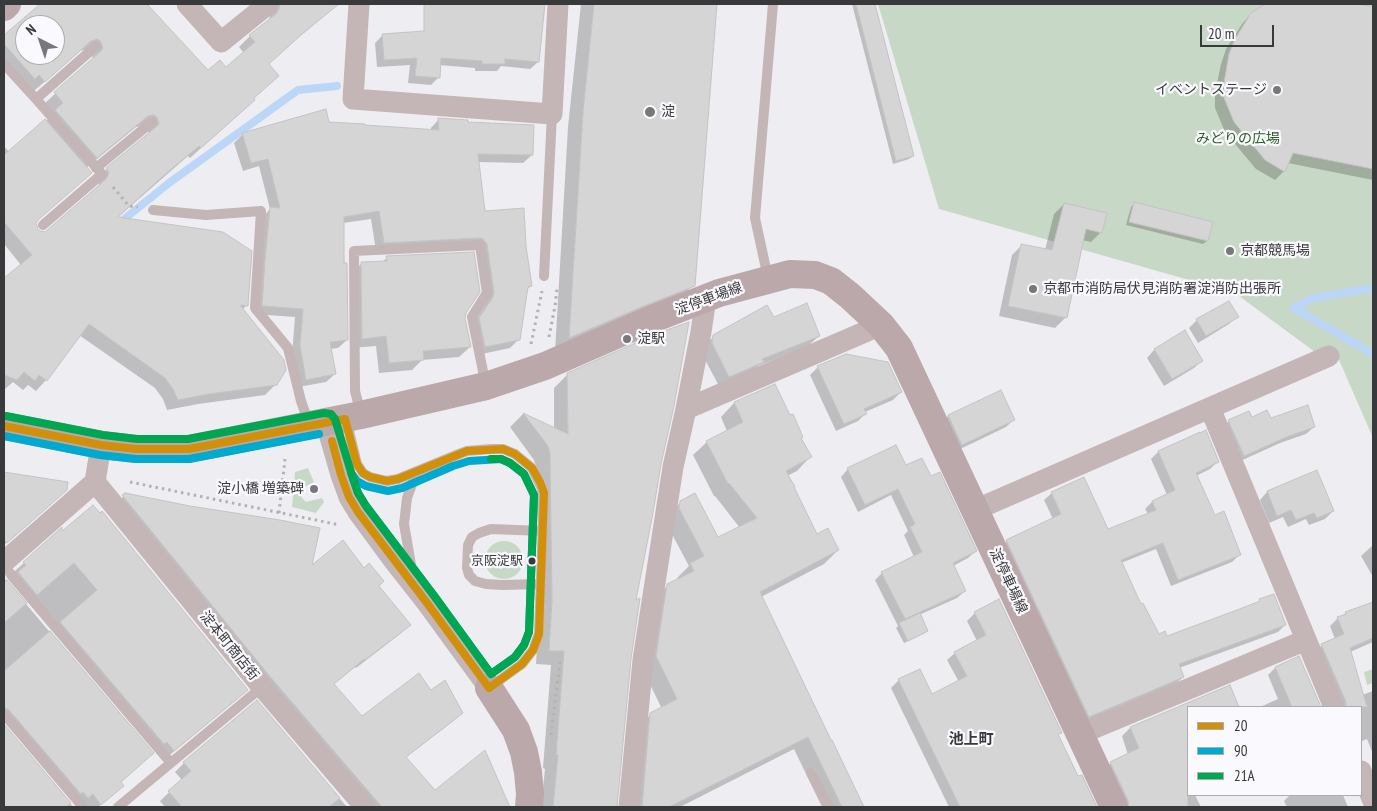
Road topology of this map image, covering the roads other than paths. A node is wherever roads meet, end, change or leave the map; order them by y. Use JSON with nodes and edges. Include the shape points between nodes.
{"nodes":[{"id":1,"x":7,"y":4,"type":"edge"},
{"id":2,"x":187,"y":4,"type":"edge"},
{"id":3,"x":268,"y":4,"type":"edge"},
{"id":4,"x":359,"y":4,"type":"edge"},
{"id":5,"x":558,"y":4,"type":"edge"},
{"id":6,"x":774,"y":4,"type":"edge"},
{"id":7,"x":4,"y":7,"type":"edge"},
{"id":8,"x":96,"y":46,"type":"dead end"},
{"id":9,"x":4,"y":64,"type":"edge"},
{"id":10,"x":36,"y":99,"type":"junction"},
{"id":11,"x":552,"y":114,"type":"junction"},
{"id":12,"x":152,"y":122,"type":"dead end"},
{"id":13,"x":99,"y":171,"type":"junction"},
{"id":14,"x":153,"y":210,"type":"dead end"},
{"id":15,"x":43,"y":225,"type":"dead end"},
{"id":16,"x":544,"y":276,"type":"dead end"},
{"id":17,"x":768,"y":279,"type":"junction"},
{"id":18,"x":706,"y":298,"type":"junction"},
{"id":19,"x":881,"y":325,"type":"junction"},
{"id":20,"x":1329,"y":356,"type":"dead end"},
{"id":21,"x":486,"y":386,"type":"junction"},
{"id":22,"x":1210,"y":408,"type":"junction"},
{"id":23,"x":686,"y":409,"type":"junction"},
{"id":24,"x":336,"y":420,"type":"junction"},
{"id":25,"x":4,"y":426,"type":"edge"},
{"id":26,"x":101,"y":445,"type":"junction"},
{"id":27,"x":417,"y":471,"type":"junction"},
{"id":28,"x":95,"y":482,"type":"junction"},
{"id":29,"x":975,"y":510,"type":"junction"},
{"id":30,"x":543,"y":531,"type":"junction"},
{"id":31,"x":4,"y":564,"type":"edge"},
{"id":32,"x":541,"y":584,"type":"junction"},
{"id":33,"x":416,"y":590,"type":"junction"},
{"id":34,"x":1306,"y":640,"type":"junction"},
{"id":35,"x":262,"y":687,"type":"junction"},
{"id":36,"x":489,"y":688,"type":"junction"},
{"id":37,"x":1334,"y":706,"type":"edge"},
{"id":38,"x":4,"y":714,"type":"edge"},
{"id":39,"x":1080,"y":734,"type":"junction"},
{"id":40,"x":171,"y":762,"type":"junction"},
{"id":41,"x":811,"y":773,"type":"dead end"},
{"id":42,"x":1362,"y":774,"type":"edge"},
{"id":43,"x":1373,"y":801,"type":"edge"},
{"id":44,"x":357,"y":804,"type":"edge"},
{"id":45,"x":83,"y":807,"type":"edge"},
{"id":46,"x":118,"y":807,"type":"edge"},
{"id":47,"x":529,"y":807,"type":"edge"},
{"id":48,"x":629,"y":807,"type":"edge"},
{"id":49,"x":829,"y":807,"type":"edge"},
{"id":50,"x":1114,"y":807,"type":"edge"}],
"edges":[{"from":1,"to":7,"type":"main road"},
{"from":2,"to":3,"type":"street","via":[[221,42]]},
{"from":4,"to":11,"type":"street","via":[[353,99]]},
{"from":5,"to":11,"type":"street"},
{"from":6,"to":17,"type":"lane","via":[[755,218]]},
{"from":8,"to":10,"type":"lane"},
{"from":9,"to":10,"type":"lane"},
{"from":10,"to":13,"type":"lane"},
{"from":11,"to":16,"type":"lane"},
{"from":12,"to":13,"type":"lane"},
{"from":13,"to":15,"type":"lane"},
{"from":14,"to":24,"type":"lane","via":[[206,215],[261,211],[254,308],[288,348],[301,401]]},
{"from":17,"to":18,"type":"main road","name":"淀停車場線"},
{"from":17,"to":19,"type":"main road","name":"淀停車場線","via":[[790,274],[815,275],[831,281]]},
{"from":18,"to":21,"type":"main road","name":"淀停車場線","via":[[545,366]]},
{"from":18,"to":23,"type":"street"},
{"from":19,"to":23,"type":"street"},
{"from":19,"to":29,"type":"main road","name":"淀停車場線","via":[[899,348]]},
{"from":20,"to":22,"type":"street"},
{"from":21,"to":24,"type":"main road","name":"淀停車場線"},
{"from":21,"to":24,"type":"lane","via":[[472,316],[487,293],[480,245],[354,251],[355,390]]},
{"from":22,"to":29,"type":"street"},
{"from":22,"to":34,"type":"street"},
{"from":23,"to":48,"type":"street","via":[[673,467],[643,660]]},
{"from":24,"to":26,"type":"main road","name":"淀停車場線","via":[[190,449]]},
{"from":24,"to":27,"type":"lane","via":[[363,473],[386,481]]},
{"from":24,"to":33,"type":"street","via":[[341,476],[350,497]]},
{"from":25,"to":26,"type":"main road","name":"淀停車場線"},
{"from":26,"to":28,"type":"street"},
{"from":27,"to":30,"type":"lane","via":[[467,451],[503,449],[515,454],[532,468],[544,493]]},
{"from":27,"to":33,"type":"lane","via":[[407,498],[404,524]]},
{"from":28,"to":31,"type":"street"},
{"from":28,"to":35,"type":"street","name":"淀本町商店街"},
{"from":29,"to":39,"type":"main road","name":"淀停車場線"},
{"from":30,"to":32,"type":"lane"},
{"from":30,"to":32,"type":"lane","via":[[491,529],[472,537],[468,545],[468,568],[475,581],[502,585]]},
{"from":31,"to":40,"type":"lane"},
{"from":32,"to":36,"type":"lane","via":[[539,634],[533,650],[522,664]]},
{"from":33,"to":36,"type":"street"},
{"from":34,"to":37,"type":"street"},
{"from":34,"to":39,"type":"street"},
{"from":35,"to":40,"type":"lane"},
{"from":35,"to":44,"type":"street","name":"淀本町商店街"},
{"from":36,"to":47,"type":"main road","via":[[516,730],[524,752]]},
{"from":38,"to":45,"type":"lane"},
{"from":39,"to":50,"type":"main road","name":"淀停車場線"},
{"from":40,"to":46,"type":"lane"},
{"from":41,"to":49,"type":"lane"},
{"from":42,"to":43,"type":"street"}]}
